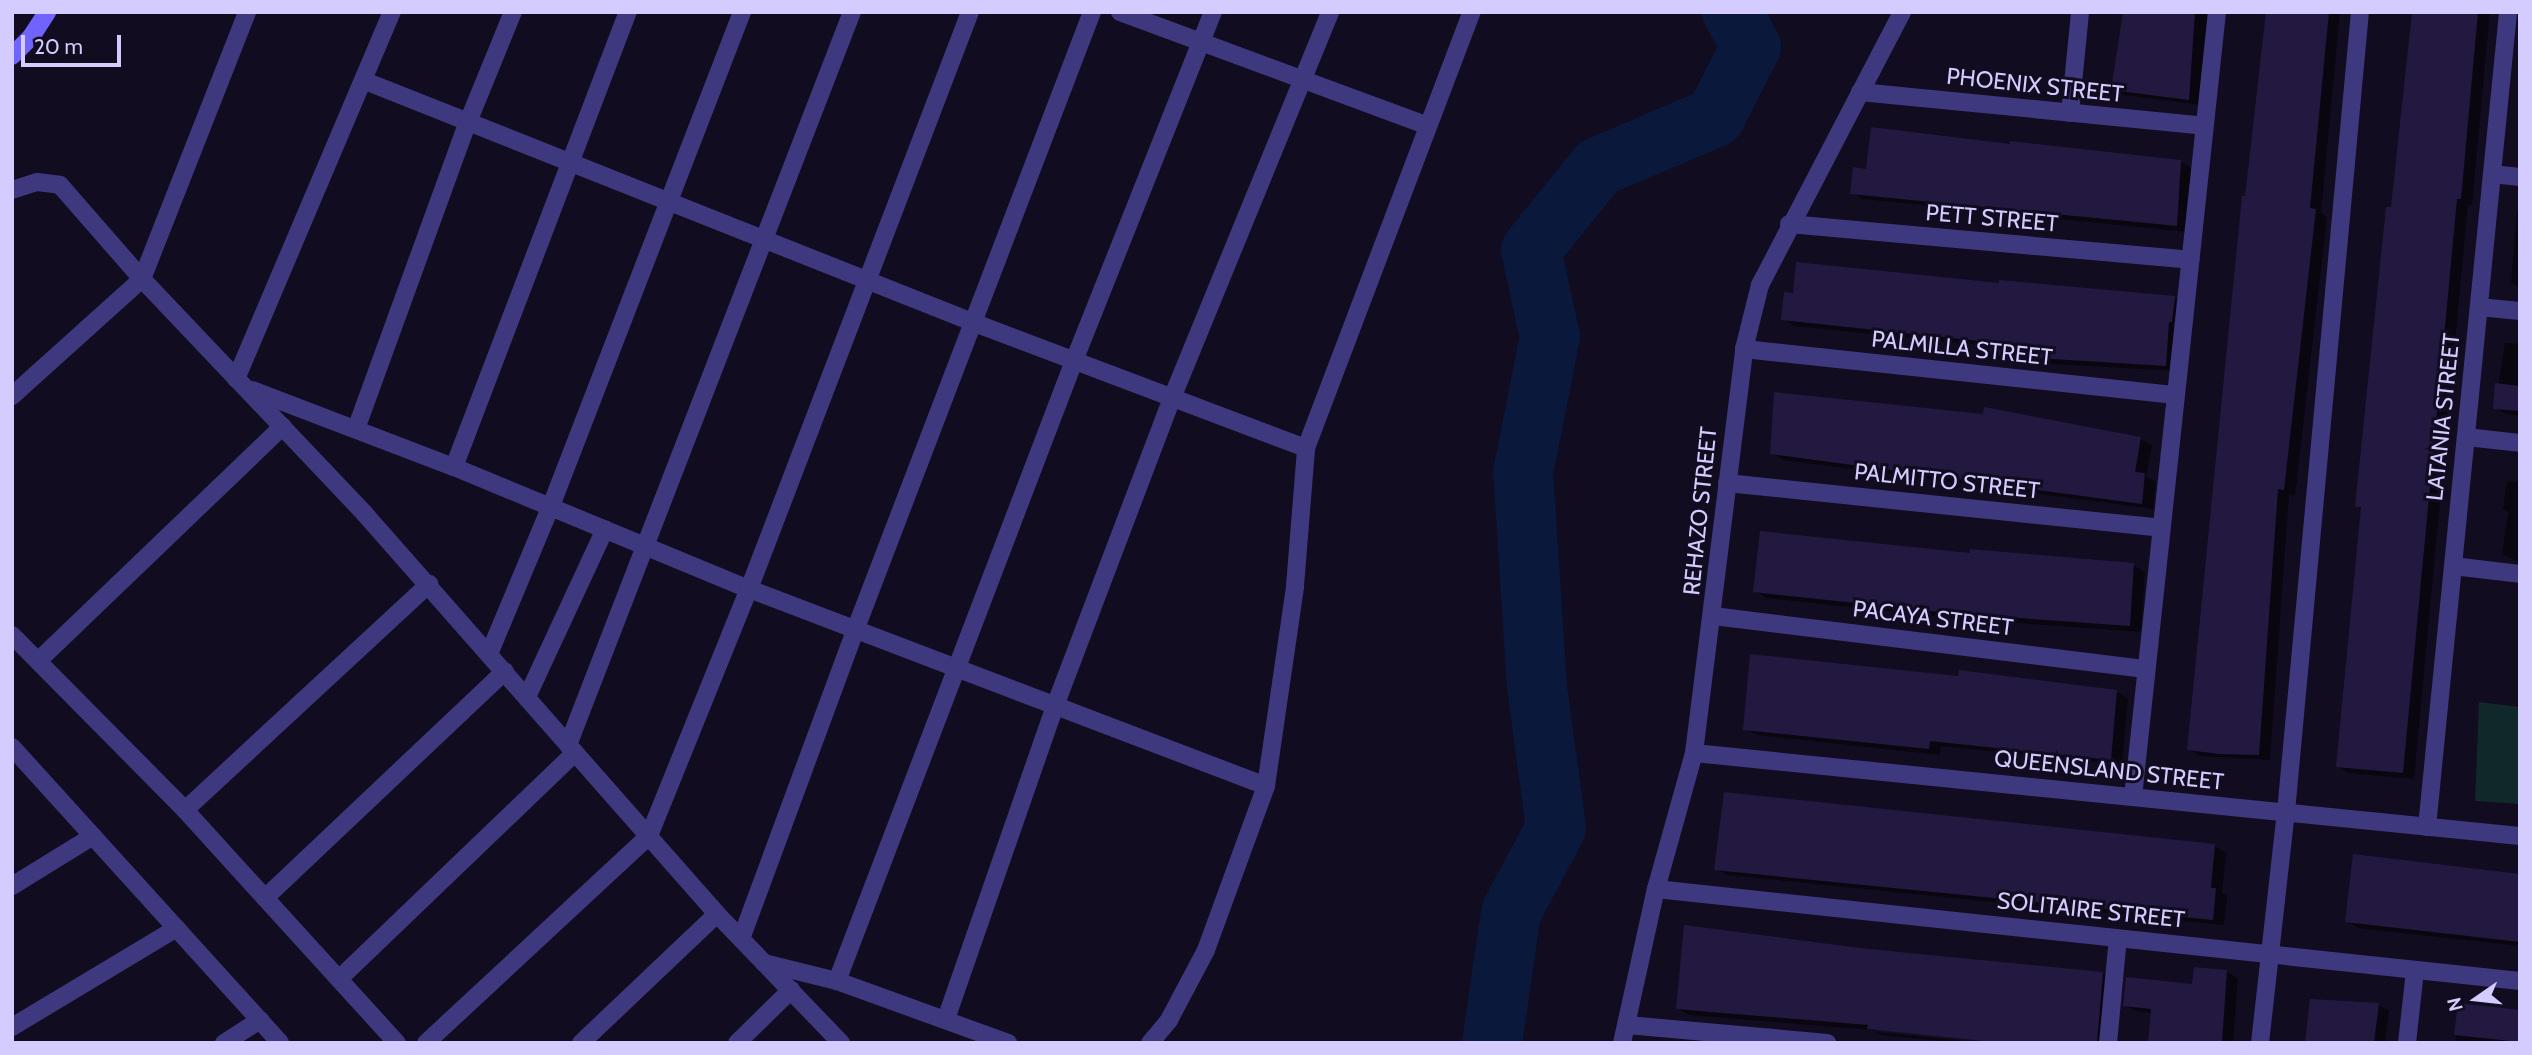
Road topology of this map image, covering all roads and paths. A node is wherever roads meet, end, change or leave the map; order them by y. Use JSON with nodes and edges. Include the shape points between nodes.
{"nodes":[{"id":1,"x":47,"y":12,"type":"edge"},
{"id":2,"x":247,"y":12,"type":"edge"},
{"id":3,"x":392,"y":12,"type":"edge"},
{"id":4,"x":513,"y":12,"type":"edge"},
{"id":5,"x":628,"y":12,"type":"edge"},
{"id":6,"x":742,"y":12,"type":"edge"},
{"id":7,"x":852,"y":12,"type":"edge"},
{"id":8,"x":970,"y":12,"type":"edge"},
{"id":9,"x":1092,"y":12,"type":"edge"},
{"id":10,"x":1120,"y":12,"type":"edge"},
{"id":11,"x":1213,"y":12,"type":"edge"},
{"id":12,"x":1330,"y":12,"type":"edge"},
{"id":13,"x":1472,"y":12,"type":"edge"},
{"id":14,"x":1902,"y":12,"type":"edge"},
{"id":15,"x":2080,"y":12,"type":"edge"},
{"id":16,"x":2217,"y":12,"type":"edge"},
{"id":17,"x":2360,"y":12,"type":"edge"},
{"id":18,"x":2508,"y":12,"type":"edge"},
{"id":19,"x":2513,"y":38,"type":"edge"},
{"id":20,"x":1201,"y":44,"type":"junction"},
{"id":21,"x":12,"y":56,"type":"edge"},
{"id":22,"x":365,"y":81,"type":"junction"},
{"id":23,"x":1301,"y":81,"type":"junction"},
{"id":24,"x":1860,"y":92,"type":"junction"},
{"id":25,"x":2070,"y":113,"type":"junction"},
{"id":26,"x":468,"y":122,"type":"junction"},
{"id":27,"x":1428,"y":126,"type":"junction"},
{"id":28,"x":2204,"y":126,"type":"junction"},
{"id":29,"x":570,"y":162,"type":"junction"},
{"id":30,"x":2492,"y":174,"type":"junction"},
{"id":31,"x":2520,"y":177,"type":"edge"},
{"id":32,"x":12,"y":190,"type":"edge"},
{"id":33,"x":670,"y":202,"type":"junction"},
{"id":34,"x":1789,"y":223,"type":"junction"},
{"id":35,"x":765,"y":240,"type":"junction"},
{"id":36,"x":2190,"y":260,"type":"junction"},
{"id":37,"x":142,"y":279,"type":"junction"},
{"id":38,"x":866,"y":280,"type":"junction"},
{"id":39,"x":2479,"y":307,"type":"junction"},
{"id":40,"x":2520,"y":311,"type":"edge"},
{"id":41,"x":972,"y":322,"type":"junction"},
{"id":42,"x":1744,"y":349,"type":"junction"},
{"id":43,"x":1074,"y":360,"type":"junction"},
{"id":44,"x":241,"y":384,"type":"junction"},
{"id":45,"x":2176,"y":395,"type":"junction"},
{"id":46,"x":12,"y":396,"type":"edge"},
{"id":47,"x":1172,"y":398,"type":"junction"},
{"id":48,"x":284,"y":426,"type":"junction"},
{"id":49,"x":356,"y":429,"type":"junction"},
{"id":50,"x":2466,"y":437,"type":"junction"},
{"id":51,"x":2520,"y":443,"type":"edge"},
{"id":52,"x":1306,"y":448,"type":"junction"},
{"id":53,"x":454,"y":467,"type":"junction"},
{"id":54,"x":1727,"y":483,"type":"junction"},
{"id":55,"x":551,"y":506,"type":"junction"},
{"id":56,"x":2161,"y":527,"type":"junction"},
{"id":57,"x":605,"y":529,"type":"junction"},
{"id":58,"x":646,"y":546,"type":"junction"},
{"id":59,"x":2453,"y":566,"type":"junction"},
{"id":60,"x":2520,"y":574,"type":"edge"},
{"id":61,"x":429,"y":584,"type":"junction"},
{"id":62,"x":749,"y":589,"type":"junction"},
{"id":63,"x":1713,"y":616,"type":"junction"},
{"id":64,"x":856,"y":628,"type":"junction"},
{"id":65,"x":12,"y":635,"type":"edge"},
{"id":66,"x":489,"y":654,"type":"junction"},
{"id":67,"x":38,"y":661,"type":"junction"},
{"id":68,"x":956,"y":668,"type":"junction"},
{"id":69,"x":2146,"y":669,"type":"junction"},
{"id":70,"x":505,"y":671,"type":"junction"},
{"id":71,"x":527,"y":697,"type":"junction"},
{"id":72,"x":1055,"y":706,"type":"junction"},
{"id":73,"x":12,"y":747,"type":"edge"},
{"id":74,"x":572,"y":749,"type":"junction"},
{"id":75,"x":1694,"y":753,"type":"junction"},
{"id":76,"x":1266,"y":786,"type":"junction"},
{"id":77,"x":2133,"y":797,"type":"junction"},
{"id":78,"x":185,"y":810,"type":"junction"},
{"id":79,"x":2286,"y":812,"type":"junction"},
{"id":80,"x":2427,"y":827,"type":"junction"},
{"id":81,"x":93,"y":836,"type":"junction"},
{"id":82,"x":649,"y":836,"type":"junction"},
{"id":83,"x":2520,"y":836,"type":"edge"},
{"id":84,"x":12,"y":886,"type":"edge"},
{"id":85,"x":1656,"y":889,"type":"junction"},
{"id":86,"x":265,"y":898,"type":"junction"},
{"id":87,"x":718,"y":914,"type":"junction"},
{"id":88,"x":177,"y":928,"type":"junction"},
{"id":89,"x":2118,"y":938,"type":"junction"},
{"id":90,"x":741,"y":939,"type":"junction"},
{"id":91,"x":2270,"y":954,"type":"junction"},
{"id":92,"x":764,"y":962,"type":"junction"},
{"id":93,"x":2415,"y":970,"type":"junction"},
{"id":94,"x":339,"y":979,"type":"junction"},
{"id":95,"x":837,"y":981,"type":"junction"},
{"id":96,"x":2520,"y":981,"type":"edge"},
{"id":97,"x":791,"y":990,"type":"junction"},
{"id":98,"x":946,"y":1019,"type":"junction"},
{"id":99,"x":260,"y":1020,"type":"junction"},
{"id":100,"x":12,"y":1027,"type":"edge"},
{"id":101,"x":1625,"y":1034,"type":"edge"},
{"id":102,"x":224,"y":1043,"type":"edge"},
{"id":103,"x":280,"y":1043,"type":"edge"},
{"id":104,"x":397,"y":1043,"type":"edge"},
{"id":105,"x":426,"y":1043,"type":"edge"},
{"id":106,"x":582,"y":1043,"type":"edge"},
{"id":107,"x":737,"y":1043,"type":"edge"},
{"id":108,"x":841,"y":1043,"type":"edge"},
{"id":109,"x":1008,"y":1043,"type":"edge"},
{"id":110,"x":1150,"y":1043,"type":"edge"},
{"id":111,"x":1827,"y":1043,"type":"edge"},
{"id":112,"x":2108,"y":1043,"type":"edge"},
{"id":113,"x":2260,"y":1043,"type":"edge"},
{"id":114,"x":2407,"y":1043,"type":"edge"}],
"edges":[{"from":1,"to":21,"type":"street"},
{"from":2,"to":37,"type":"street"},
{"from":3,"to":22,"type":"street"},
{"from":4,"to":26,"type":"street"},
{"from":5,"to":29,"type":"street"},
{"from":6,"to":33,"type":"street"},
{"from":7,"to":35,"type":"street"},
{"from":8,"to":38,"type":"street"},
{"from":9,"to":41,"type":"street"},
{"from":10,"to":20,"type":"street"},
{"from":11,"to":20,"type":"street"},
{"from":12,"to":23,"type":"street"},
{"from":13,"to":27,"type":"street"},
{"from":14,"to":24,"type":"street","name":"REHAZO STREET"},
{"from":15,"to":25,"type":"street"},
{"from":16,"to":28,"type":"street"},
{"from":17,"to":79,"type":"street"},
{"from":18,"to":19,"type":"street","name":"LATANIA STREET"},
{"from":19,"to":30,"type":"street","name":"LATANIA STREET"},
{"from":20,"to":23,"type":"street"},
{"from":20,"to":43,"type":"street"},
{"from":22,"to":26,"type":"street"},
{"from":22,"to":44,"type":"street"},
{"from":23,"to":27,"type":"street"},
{"from":23,"to":47,"type":"street"},
{"from":24,"to":25,"type":"street","name":"PHOENIX STREET"},
{"from":24,"to":34,"type":"street","name":"REHAZO STREET"},
{"from":25,"to":28,"type":"street","name":"PHOENIX STREET"},
{"from":26,"to":29,"type":"street"},
{"from":26,"to":49,"type":"street"},
{"from":27,"to":52,"type":"street"},
{"from":28,"to":36,"type":"street"},
{"from":29,"to":33,"type":"street"},
{"from":29,"to":53,"type":"street"},
{"from":30,"to":31,"type":"street"},
{"from":30,"to":39,"type":"street","name":"LATANIA STREET"},
{"from":32,"to":37,"type":"street","via":[[37,182],[60,185]]},
{"from":33,"to":35,"type":"street"},
{"from":33,"to":55,"type":"street"},
{"from":34,"to":36,"type":"street","name":"PETT STREET"},
{"from":34,"to":42,"type":"street","name":"REHAZO STREET","via":[[1760,285]]},
{"from":35,"to":38,"type":"street"},
{"from":35,"to":58,"type":"street"},
{"from":36,"to":45,"type":"street"},
{"from":37,"to":44,"type":"street"},
{"from":37,"to":46,"type":"street"},
{"from":38,"to":41,"type":"street"},
{"from":38,"to":62,"type":"street"},
{"from":39,"to":40,"type":"street"},
{"from":39,"to":50,"type":"street","name":"LATANIA STREET"},
{"from":41,"to":43,"type":"street"},
{"from":41,"to":64,"type":"street"},
{"from":42,"to":45,"type":"street","name":"PALMILLA STREET"},
{"from":42,"to":54,"type":"street","name":"REHAZO STREET"},
{"from":43,"to":47,"type":"street"},
{"from":43,"to":68,"type":"street"},
{"from":44,"to":48,"type":"street"},
{"from":44,"to":49,"type":"street"},
{"from":45,"to":56,"type":"street"},
{"from":47,"to":52,"type":"street"},
{"from":47,"to":72,"type":"street"},
{"from":48,"to":61,"type":"street"},
{"from":48,"to":67,"type":"street"},
{"from":49,"to":53,"type":"street"},
{"from":50,"to":51,"type":"street"},
{"from":50,"to":59,"type":"street","name":"LATANIA STREET"},
{"from":52,"to":76,"type":"street","via":[[1296,586]]},
{"from":53,"to":55,"type":"street"},
{"from":54,"to":56,"type":"street","name":"PALMITTO STREET"},
{"from":54,"to":63,"type":"street","name":"REHAZO STREET"},
{"from":55,"to":57,"type":"street"},
{"from":55,"to":66,"type":"street"},
{"from":56,"to":69,"type":"street"},
{"from":57,"to":58,"type":"street"},
{"from":57,"to":71,"type":"street"},
{"from":58,"to":62,"type":"street"},
{"from":58,"to":74,"type":"street"},
{"from":59,"to":60,"type":"street"},
{"from":59,"to":80,"type":"street","name":"LATANIA STREET"},
{"from":61,"to":66,"type":"street"},
{"from":61,"to":78,"type":"street"},
{"from":62,"to":64,"type":"street"},
{"from":62,"to":82,"type":"street"},
{"from":63,"to":69,"type":"street","name":"PACAYA STREET"},
{"from":63,"to":75,"type":"street","name":"REHAZO STREET"},
{"from":64,"to":68,"type":"street"},
{"from":64,"to":90,"type":"street"},
{"from":65,"to":67,"type":"street"},
{"from":66,"to":70,"type":"street"},
{"from":67,"to":78,"type":"street"},
{"from":68,"to":72,"type":"street"},
{"from":68,"to":95,"type":"street"},
{"from":69,"to":77,"type":"street"},
{"from":70,"to":71,"type":"street"},
{"from":70,"to":86,"type":"street"},
{"from":71,"to":74,"type":"street"},
{"from":72,"to":76,"type":"street"},
{"from":72,"to":98,"type":"street"},
{"from":73,"to":81,"type":"street"},
{"from":74,"to":82,"type":"street"},
{"from":74,"to":94,"type":"street"},
{"from":75,"to":77,"type":"street","name":"QUEENSLAND STREET"},
{"from":75,"to":85,"type":"street","name":"REHAZO STREET"},
{"from":76,"to":110,"type":"street","via":[[1206,950],[1169,1020]]},
{"from":77,"to":79,"type":"street","name":"QUEENSLAND STREET"},
{"from":78,"to":86,"type":"street"},
{"from":79,"to":80,"type":"street","name":"QUEENSLAND STREET"},
{"from":79,"to":91,"type":"street"},
{"from":80,"to":83,"type":"street","name":"QUEENSLAND STREET"},
{"from":81,"to":84,"type":"street"},
{"from":81,"to":88,"type":"street"},
{"from":82,"to":87,"type":"street"},
{"from":82,"to":105,"type":"street"},
{"from":85,"to":89,"type":"street","name":"SOLITAIRE STREET"},
{"from":85,"to":101,"type":"street","name":"REHAZO STREET"},
{"from":86,"to":94,"type":"street"},
{"from":87,"to":90,"type":"street"},
{"from":87,"to":106,"type":"street"},
{"from":88,"to":99,"type":"street"},
{"from":88,"to":100,"type":"street"},
{"from":89,"to":91,"type":"street","name":"SOLITAIRE STREET"},
{"from":89,"to":112,"type":"street"},
{"from":90,"to":92,"type":"street"},
{"from":91,"to":93,"type":"street","name":"SOLITAIRE STREET"},
{"from":91,"to":113,"type":"street"},
{"from":92,"to":95,"type":"street"},
{"from":92,"to":97,"type":"street"},
{"from":93,"to":96,"type":"street","name":"SOLITAIRE STREET"},
{"from":93,"to":114,"type":"street"},
{"from":94,"to":104,"type":"street"},
{"from":95,"to":98,"type":"street"},
{"from":97,"to":107,"type":"street"},
{"from":97,"to":108,"type":"street"},
{"from":98,"to":109,"type":"street"},
{"from":99,"to":102,"type":"street"},
{"from":99,"to":103,"type":"street"},
{"from":101,"to":111,"type":"street"}]}
